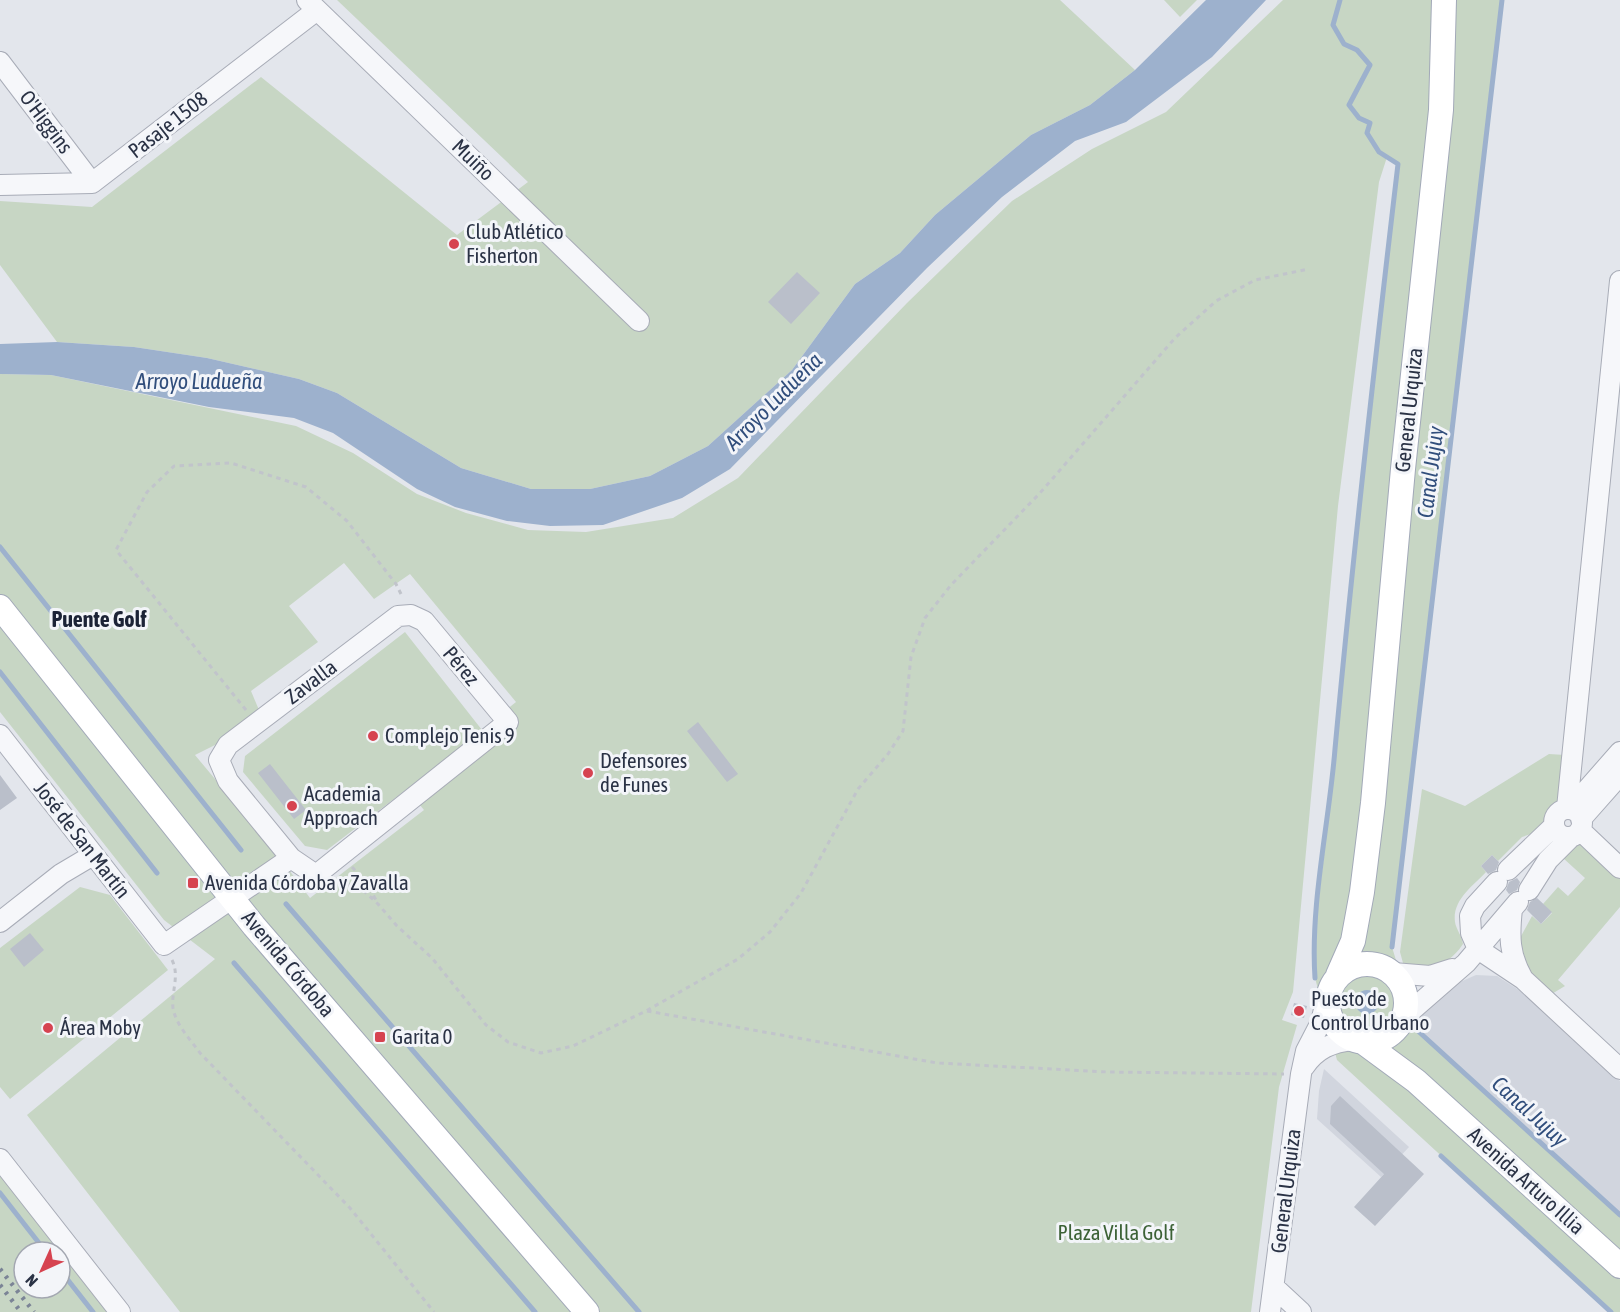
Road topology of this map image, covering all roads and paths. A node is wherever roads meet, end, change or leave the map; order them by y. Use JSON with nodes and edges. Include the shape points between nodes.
{"nodes":[{"id":1,"x":1444,"y":0,"type":"edge"},
{"id":2,"x":312,"y":5,"type":"edge"},
{"id":3,"x":0,"y":62,"type":"edge"},
{"id":4,"x":92,"y":183,"type":"junction"},
{"id":5,"x":0,"y":185,"type":"edge"},
{"id":6,"x":1309,"y":269,"type":"dead end"},
{"id":7,"x":1620,"y":281,"type":"edge"},
{"id":8,"x":639,"y":321,"type":"dead end"},
{"id":9,"x":396,"y":584,"type":"dead end"},
{"id":10,"x":0,"y":608,"type":"edge"},
{"id":11,"x":411,"y":615,"type":"joint"},
{"id":12,"x":257,"y":723,"type":"junction"},
{"id":13,"x":0,"y":735,"type":"edge"},
{"id":14,"x":1620,"y":752,"type":"edge"},
{"id":15,"x":1620,"y":775,"type":"edge"},
{"id":16,"x":1571,"y":821,"type":"junction"},
{"id":17,"x":93,"y":855,"type":"junction"},
{"id":18,"x":1524,"y":855,"type":"junction"},
{"id":19,"x":291,"y":858,"type":"junction"},
{"id":20,"x":1620,"y":868,"type":"edge"},
{"id":21,"x":323,"y":869,"type":"junction"},
{"id":22,"x":1540,"y":872,"type":"junction"},
{"id":23,"x":1499,"y":880,"type":"junction"},
{"id":24,"x":1362,"y":892,"type":"junction"},
{"id":25,"x":233,"y":900,"type":"junction"},
{"id":26,"x":1520,"y":900,"type":"junction"},
{"id":27,"x":378,"y":904,"type":"junction"},
{"id":28,"x":0,"y":922,"type":"edge"},
{"id":29,"x":164,"y":945,"type":"junction"},
{"id":30,"x":1472,"y":956,"type":"junction"},
{"id":31,"x":1388,"y":970,"type":"junction"},
{"id":32,"x":1338,"y":975,"type":"junction"},
{"id":33,"x":1523,"y":979,"type":"junction"},
{"id":34,"x":1328,"y":997,"type":"junction"},
{"id":35,"x":646,"y":1011,"type":"junction"},
{"id":36,"x":1402,"y":1020,"type":"junction"},
{"id":37,"x":1358,"y":1041,"type":"junction"},
{"id":38,"x":1620,"y":1069,"type":"edge"},
{"id":39,"x":1301,"y":1072,"type":"junction"},
{"id":40,"x":1432,"y":1096,"type":"junction"},
{"id":41,"x":0,"y":1159,"type":"edge"},
{"id":42,"x":1620,"y":1266,"type":"edge"},
{"id":43,"x":1274,"y":1287,"type":"junction"},
{"id":44,"x":120,"y":1312,"type":"edge"},
{"id":45,"x":434,"y":1312,"type":"edge"},
{"id":46,"x":587,"y":1312,"type":"edge"},
{"id":47,"x":1270,"y":1312,"type":"edge"},
{"id":48,"x":1301,"y":1312,"type":"edge"}],
"edges":[{"from":1,"to":24,"type":"main road","name":"General Urquiza","via":[[1441,110]]},
{"from":2,"to":4,"type":"street","name":"Pasaje 1508"},
{"from":2,"to":8,"type":"street","name":"Muiño"},
{"from":3,"to":4,"type":"street","name":"O'Higgins"},
{"from":4,"to":5,"type":"street"},
{"from":6,"to":35,"type":"path","via":[[1255,280],[1216,301],[1175,338],[1040,494],[951,585],[925,618],[911,657],[903,731],[858,789],[801,893],[770,932],[738,959]]},
{"from":7,"to":16,"type":"street"},
{"from":9,"to":12,"type":"path","via":[[347,520],[306,487],[231,463],[174,466],[147,492],[116,550]]},
{"from":10,"to":25,"type":"main road","name":"Avenida Córdoba"},
{"from":11,"to":12,"type":"street","name":"Zavalla","via":[[398,616]]},
{"from":11,"to":21,"type":"street","name":"Pérez","via":[[424,621],[508,722]]},
{"from":12,"to":19,"type":"street","name":"Zavalla","via":[[228,745],[219,760],[228,781]]},
{"from":13,"to":17,"type":"street","name":"José de San Martín"},
{"from":14,"to":16,"type":"street"},
{"from":15,"to":16,"type":"street"},
{"from":16,"to":18,"type":"street"},
{"from":16,"to":20,"type":"street"},
{"from":16,"to":22,"type":"street","via":[[1560,845]]},
{"from":17,"to":28,"type":"street","via":[[61,874]]},
{"from":17,"to":29,"type":"street","name":"José de San Martín"},
{"from":18,"to":22,"type":"street"},
{"from":18,"to":23,"type":"street"},
{"from":19,"to":21,"type":"street"},
{"from":19,"to":25,"type":"street"},
{"from":21,"to":27,"type":"path"},
{"from":21,"to":27,"type":"path","via":[[346,864],[356,870]]},
{"from":22,"to":26,"type":"street"},
{"from":23,"to":26,"type":"street"},
{"from":23,"to":30,"type":"street","via":[[1474,906],[1470,916]]},
{"from":24,"to":31,"type":"main road","name":"General Urquiza","via":[[1367,932]]},
{"from":24,"to":32,"type":"main road","name":"General Urquiza","via":[[1349,953]]},
{"from":25,"to":29,"type":"street"},
{"from":25,"to":46,"type":"main road","name":"Avenida Córdoba"},
{"from":26,"to":30,"type":"street"},
{"from":26,"to":33,"type":"street","via":[[1510,947]]},
{"from":27,"to":35,"type":"path","via":[[432,958],[486,1025],[508,1042],[541,1053],[573,1046]]},
{"from":29,"to":45,"type":"path","via":[[174,964],[173,1006],[181,1027],[200,1053],[350,1208]]},
{"from":30,"to":31,"type":"street","via":[[1430,976]]},
{"from":30,"to":33,"type":"street"},
{"from":30,"to":36,"type":"street"},
{"from":31,"to":32,"type":"main road","via":[[1359,964]]},
{"from":31,"to":36,"type":"main road","via":[[1405,994]]},
{"from":32,"to":34,"type":"main road"},
{"from":33,"to":38,"type":"street"},
{"from":34,"to":37,"type":"main road","via":[[1333,1023]]},
{"from":34,"to":39,"type":"street","name":"General Urquiza"},
{"from":35,"to":39,"type":"path","via":[[937,1063],[1108,1072]]},
{"from":36,"to":37,"type":"main road","via":[[1383,1039]]},
{"from":36,"to":40,"type":"main road","name":"Avenida Arturo Illia","via":[[1400,1043],[1406,1059]]},
{"from":37,"to":39,"type":"street","via":[[1341,1041],[1324,1048],[1309,1059]]},
{"from":37,"to":40,"type":"main road","name":"Avenida Arturo Illia"},
{"from":39,"to":43,"type":"street","name":"General Urquiza"},
{"from":40,"to":42,"type":"main road","name":"Avenida Arturo Illia"},
{"from":41,"to":44,"type":"street"},
{"from":43,"to":47,"type":"street","name":"General Urquiza"},
{"from":43,"to":48,"type":"street"}]}
